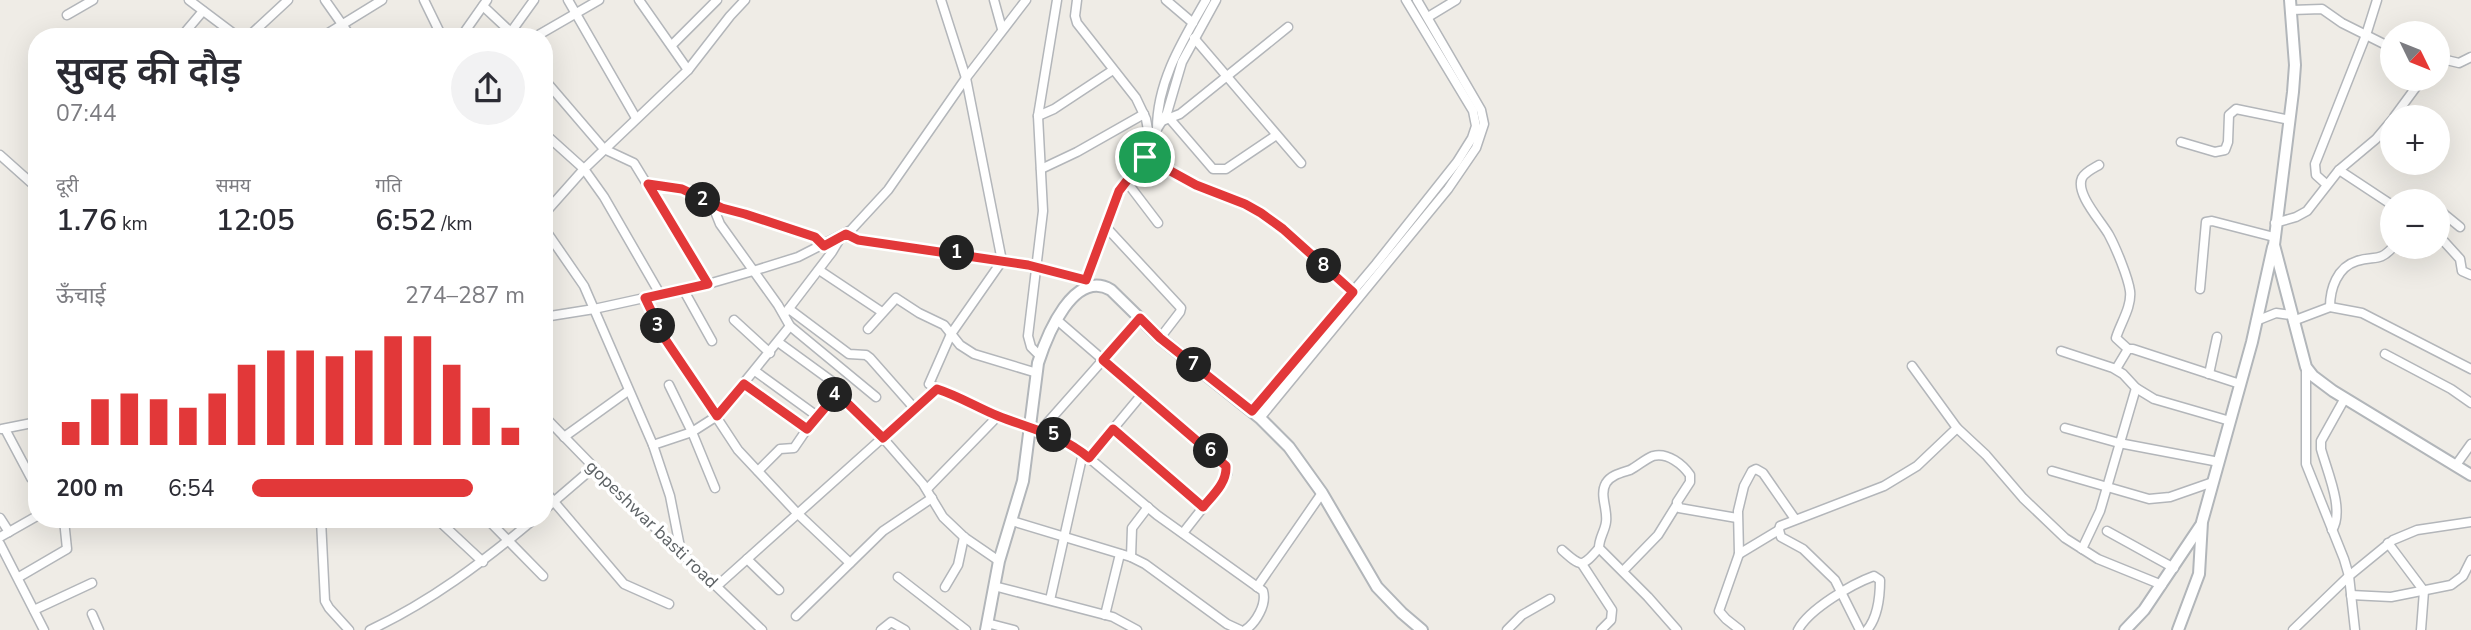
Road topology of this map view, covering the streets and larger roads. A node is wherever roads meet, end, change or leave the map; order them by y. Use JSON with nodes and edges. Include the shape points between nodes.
{"nodes":[{"id":1,"x":93,"y":0,"type":"edge"},
{"id":2,"x":189,"y":0,"type":"edge"},
{"id":3,"x":288,"y":0,"type":"edge"},
{"id":4,"x":325,"y":0,"type":"edge"},
{"id":5,"x":382,"y":0,"type":"edge"},
{"id":6,"x":424,"y":0,"type":"edge"},
{"id":7,"x":534,"y":0,"type":"edge"},
{"id":8,"x":568,"y":0,"type":"edge"},
{"id":9,"x":599,"y":0,"type":"edge"},
{"id":10,"x":639,"y":0,"type":"edge"},
{"id":11,"x":717,"y":0,"type":"edge"},
{"id":12,"x":745,"y":0,"type":"edge"},
{"id":13,"x":941,"y":0,"type":"edge"},
{"id":14,"x":994,"y":0,"type":"edge"},
{"id":15,"x":1057,"y":0,"type":"edge"},
{"id":16,"x":1077,"y":0,"type":"edge"},
{"id":17,"x":1166,"y":0,"type":"edge"},
{"id":18,"x":1206,"y":0,"type":"edge"},
{"id":19,"x":1216,"y":0,"type":"edge"},
{"id":20,"x":1406,"y":0,"type":"edge"},
{"id":21,"x":1417,"y":0,"type":"edge"},
{"id":22,"x":1456,"y":0,"type":"edge"},
{"id":23,"x":2377,"y":0,"type":"edge"},
{"id":24,"x":1022,"y":2,"type":"edge"},
{"id":25,"x":485,"y":3,"type":"edge"},
{"id":26,"x":2296,"y":7,"type":"edge"},
{"id":27,"x":203,"y":11,"type":"junction"},
{"id":28,"x":575,"y":13,"type":"junction"},
{"id":29,"x":67,"y":15,"type":"dead end"},
{"id":30,"x":1428,"y":17,"type":"junction"},
{"id":31,"x":1193,"y":23,"type":"junction"},
{"id":32,"x":341,"y":24,"type":"junction"},
{"id":33,"x":1288,"y":27,"type":"dead end"},
{"id":34,"x":189,"y":28,"type":"edge"},
{"id":35,"x":226,"y":28,"type":"edge"},
{"id":36,"x":258,"y":28,"type":"edge"},
{"id":37,"x":335,"y":28,"type":"edge"},
{"id":38,"x":344,"y":28,"type":"edge"},
{"id":39,"x":438,"y":28,"type":"edge"},
{"id":40,"x":467,"y":28,"type":"edge"},
{"id":41,"x":507,"y":28,"type":"edge"},
{"id":42,"x":517,"y":28,"type":"edge"},
{"id":43,"x":550,"y":28,"type":"edge"},
{"id":44,"x":1002,"y":30,"type":"junction"},
{"id":45,"x":2366,"y":35,"type":"junction"},
{"id":46,"x":1194,"y":38,"type":"junction"},
{"id":47,"x":2380,"y":42,"type":"edge"},
{"id":48,"x":672,"y":45,"type":"junction"},
{"id":49,"x":2471,"y":57,"type":"edge"},
{"id":50,"x":2450,"y":61,"type":"edge"},
{"id":51,"x":688,"y":70,"type":"junction"},
{"id":52,"x":1113,"y":70,"type":"junction"},
{"id":53,"x":1226,"y":77,"type":"junction"},
{"id":54,"x":966,"y":78,"type":"junction"},
{"id":55,"x":553,"y":90,"type":"edge"},
{"id":56,"x":1144,"y":114,"type":"junction"},
{"id":57,"x":1038,"y":116,"type":"junction"},
{"id":58,"x":636,"y":118,"type":"junction"},
{"id":59,"x":1166,"y":120,"type":"junction"},
{"id":60,"x":2290,"y":120,"type":"junction"},
{"id":61,"x":1157,"y":129,"type":"junction"},
{"id":62,"x":2380,"y":133,"type":"edge"},
{"id":63,"x":1275,"y":135,"type":"junction"},
{"id":64,"x":553,"y":141,"type":"edge"},
{"id":65,"x":1150,"y":142,"type":"junction"},
{"id":66,"x":2181,"y":142,"type":"dead end"},
{"id":67,"x":604,"y":149,"type":"junction"},
{"id":68,"x":0,"y":155,"type":"edge"},
{"id":69,"x":1145,"y":157,"type":"junction"},
{"id":70,"x":1301,"y":163,"type":"dead end"},
{"id":71,"x":2099,"y":165,"type":"dead end"},
{"id":72,"x":584,"y":169,"type":"junction"},
{"id":73,"x":1041,"y":169,"type":"junction"},
{"id":74,"x":2339,"y":170,"type":"junction"},
{"id":75,"x":28,"y":180,"type":"edge"},
{"id":76,"x":1126,"y":181,"type":"junction"},
{"id":77,"x":648,"y":184,"type":"junction"},
{"id":78,"x":2326,"y":184,"type":"junction"},
{"id":79,"x":2380,"y":197,"type":"edge"},
{"id":80,"x":553,"y":204,"type":"edge"},
{"id":81,"x":712,"y":204,"type":"junction"},
{"id":82,"x":2450,"y":219,"type":"edge"},
{"id":83,"x":2281,"y":222,"type":"junction"},
{"id":84,"x":1158,"y":223,"type":"dead end"},
{"id":85,"x":1105,"y":226,"type":"junction"},
{"id":86,"x":2460,"y":227,"type":"dead end"},
{"id":87,"x":844,"y":235,"type":"junction"},
{"id":88,"x":553,"y":240,"type":"edge"},
{"id":89,"x":2274,"y":241,"type":"junction"},
{"id":90,"x":824,"y":246,"type":"junction"},
{"id":91,"x":2450,"y":248,"type":"edge"},
{"id":92,"x":2380,"y":258,"type":"edge"},
{"id":93,"x":1002,"y":261,"type":"junction"},
{"id":94,"x":1038,"y":267,"type":"junction"},
{"id":95,"x":819,"y":270,"type":"junction"},
{"id":96,"x":753,"y":271,"type":"junction"},
{"id":97,"x":2471,"y":275,"type":"edge"},
{"id":98,"x":1085,"y":283,"type":"junction"},
{"id":99,"x":708,"y":284,"type":"junction"},
{"id":100,"x":683,"y":289,"type":"junction"},
{"id":101,"x":2200,"y":289,"type":"dead end"},
{"id":102,"x":1353,"y":292,"type":"junction"},
{"id":103,"x":660,"y":294,"type":"junction"},
{"id":104,"x":645,"y":298,"type":"junction"},
{"id":105,"x":2330,"y":307,"type":"junction"},
{"id":106,"x":594,"y":309,"type":"junction"},
{"id":107,"x":786,"y":312,"type":"junction"},
{"id":108,"x":882,"y":312,"type":"junction"},
{"id":109,"x":553,"y":316,"type":"edge"},
{"id":110,"x":1140,"y":318,"type":"junction"},
{"id":111,"x":2297,"y":318,"type":"junction"},
{"id":112,"x":733,"y":320,"type":"dead end"},
{"id":113,"x":1057,"y":320,"type":"junction"},
{"id":114,"x":2256,"y":321,"type":"junction"},
{"id":115,"x":790,"y":326,"type":"junction"},
{"id":116,"x":868,"y":328,"type":"dead end"},
{"id":117,"x":951,"y":334,"type":"junction"},
{"id":118,"x":2217,"y":337,"type":"dead end"},
{"id":119,"x":1160,"y":338,"type":"junction"},
{"id":120,"x":712,"y":341,"type":"dead end"},
{"id":121,"x":778,"y":342,"type":"junction"},
{"id":122,"x":2128,"y":349,"type":"junction"},
{"id":123,"x":2061,"y":351,"type":"dead end"},
{"id":124,"x":770,"y":353,"type":"junction"},
{"id":125,"x":2385,"y":354,"type":"dead end"},
{"id":126,"x":1040,"y":356,"type":"junction"},
{"id":127,"x":1103,"y":360,"type":"junction"},
{"id":128,"x":1912,"y":366,"type":"dead end"},
{"id":129,"x":2306,"y":367,"type":"junction"},
{"id":130,"x":2116,"y":369,"type":"junction"},
{"id":131,"x":2471,"y":369,"type":"edge"},
{"id":132,"x":755,"y":371,"type":"junction"},
{"id":133,"x":1037,"y":373,"type":"junction"},
{"id":134,"x":2209,"y":374,"type":"junction"},
{"id":135,"x":744,"y":384,"type":"junction"},
{"id":136,"x":2240,"y":384,"type":"junction"},
{"id":137,"x":669,"y":385,"type":"dead end"},
{"id":138,"x":2136,"y":388,"type":"junction"},
{"id":139,"x":937,"y":389,"type":"junction"},
{"id":140,"x":628,"y":391,"type":"junction"},
{"id":141,"x":839,"y":391,"type":"junction"},
{"id":142,"x":1143,"y":393,"type":"junction"},
{"id":143,"x":876,"y":397,"type":"dead end"},
{"id":144,"x":2345,"y":398,"type":"junction"},
{"id":145,"x":2471,"y":403,"type":"edge"},
{"id":146,"x":915,"y":409,"type":"junction"},
{"id":147,"x":1256,"y":415,"type":"junction"},
{"id":148,"x":717,"y":416,"type":"junction"},
{"id":149,"x":817,"y":416,"type":"junction"},
{"id":150,"x":998,"y":416,"type":"junction"},
{"id":151,"x":2230,"y":421,"type":"junction"},
{"id":152,"x":28,"y":424,"type":"edge"},
{"id":153,"x":553,"y":425,"type":"edge"},
{"id":154,"x":1957,"y":428,"type":"junction"},
{"id":155,"x":2065,"y":428,"type":"dead end"},
{"id":156,"x":2,"y":429,"type":"edge"},
{"id":157,"x":807,"y":429,"type":"junction"},
{"id":158,"x":1036,"y":429,"type":"junction"},
{"id":159,"x":1113,"y":429,"type":"junction"},
{"id":160,"x":692,"y":432,"type":"junction"},
{"id":161,"x":565,"y":437,"type":"junction"},
{"id":162,"x":883,"y":438,"type":"junction"},
{"id":163,"x":2119,"y":443,"type":"junction"},
{"id":164,"x":2471,"y":444,"type":"edge"},
{"id":165,"x":653,"y":445,"type":"junction"},
{"id":166,"x":1086,"y":456,"type":"junction"},
{"id":167,"x":2219,"y":462,"type":"junction"},
{"id":168,"x":2456,"y":466,"type":"junction"},
{"id":169,"x":594,"y":467,"type":"junction"},
{"id":170,"x":758,"y":471,"type":"junction"},
{"id":171,"x":2052,"y":471,"type":"dead end"},
{"id":172,"x":28,"y":473,"type":"edge"},
{"id":173,"x":2471,"y":475,"type":"edge"},
{"id":174,"x":2213,"y":482,"type":"junction"},
{"id":175,"x":2107,"y":487,"type":"junction"},
{"id":176,"x":715,"y":488,"type":"dead end"},
{"id":177,"x":927,"y":489,"type":"junction"},
{"id":178,"x":1322,"y":493,"type":"junction"},
{"id":179,"x":932,"y":498,"type":"junction"},
{"id":180,"x":555,"y":501,"type":"joint"},
{"id":181,"x":1676,"y":506,"type":"junction"},
{"id":182,"x":1148,"y":507,"type":"junction"},
{"id":183,"x":1203,"y":507,"type":"junction"},
{"id":184,"x":797,"y":513,"type":"junction"},
{"id":185,"x":0,"y":518,"type":"edge"},
{"id":186,"x":1737,"y":518,"type":"junction"},
{"id":187,"x":1795,"y":519,"type":"junction"},
{"id":188,"x":28,"y":521,"type":"edge"},
{"id":189,"x":1012,"y":521,"type":"junction"},
{"id":190,"x":2202,"y":522,"type":"junction"},
{"id":191,"x":2471,"y":522,"type":"edge"},
{"id":192,"x":65,"y":528,"type":"edge"},
{"id":193,"x":321,"y":528,"type":"edge"},
{"id":194,"x":447,"y":528,"type":"edge"},
{"id":195,"x":496,"y":528,"type":"edge"},
{"id":196,"x":523,"y":528,"type":"edge"},
{"id":197,"x":1779,"y":530,"type":"junction"},
{"id":198,"x":2332,"y":530,"type":"junction"},
{"id":199,"x":2107,"y":531,"type":"dead end"},
{"id":200,"x":9,"y":532,"type":"junction"},
{"id":201,"x":1183,"y":533,"type":"junction"},
{"id":202,"x":1065,"y":535,"type":"junction"},
{"id":203,"x":0,"y":537,"type":"edge"},
{"id":204,"x":964,"y":537,"type":"junction"},
{"id":205,"x":509,"y":540,"type":"junction"},
{"id":206,"x":0,"y":544,"type":"edge"},
{"id":207,"x":2388,"y":544,"type":"junction"},
{"id":208,"x":1599,"y":548,"type":"junction"},
{"id":209,"x":2082,"y":549,"type":"junction"},
{"id":210,"x":1562,"y":550,"type":"dead end"},
{"id":211,"x":681,"y":552,"type":"junction"},
{"id":212,"x":1120,"y":554,"type":"junction"},
{"id":213,"x":1739,"y":554,"type":"junction"},
{"id":214,"x":1130,"y":557,"type":"junction"},
{"id":215,"x":747,"y":559,"type":"junction"},
{"id":216,"x":2471,"y":560,"type":"edge"},
{"id":217,"x":999,"y":561,"type":"junction"},
{"id":218,"x":483,"y":562,"type":"junction"},
{"id":219,"x":850,"y":563,"type":"junction"},
{"id":220,"x":1582,"y":564,"type":"junction"},
{"id":221,"x":2174,"y":568,"type":"junction"},
{"id":222,"x":1623,"y":571,"type":"junction"},
{"id":223,"x":543,"y":576,"type":"dead end"},
{"id":224,"x":2349,"y":576,"type":"junction"},
{"id":225,"x":898,"y":577,"type":"dead end"},
{"id":226,"x":19,"y":578,"type":"junction"},
{"id":227,"x":92,"y":583,"type":"dead end"},
{"id":228,"x":2162,"y":585,"type":"junction"},
{"id":229,"x":717,"y":586,"type":"junction"},
{"id":230,"x":994,"y":586,"type":"junction"},
{"id":231,"x":945,"y":587,"type":"dead end"},
{"id":232,"x":1257,"y":587,"type":"junction"},
{"id":233,"x":779,"y":590,"type":"dead end"},
{"id":234,"x":2424,"y":591,"type":"junction"},
{"id":235,"x":1842,"y":592,"type":"junction"},
{"id":236,"x":2351,"y":595,"type":"junction"},
{"id":237,"x":1550,"y":599,"type":"dead end"},
{"id":238,"x":1049,"y":600,"type":"junction"},
{"id":239,"x":669,"y":604,"type":"dead end"},
{"id":240,"x":34,"y":610,"type":"junction"},
{"id":241,"x":92,"y":614,"type":"dead end"},
{"id":242,"x":1105,"y":615,"type":"junction"},
{"id":243,"x":796,"y":616,"type":"dead end"},
{"id":244,"x":987,"y":627,"type":"edge"},
{"id":245,"x":44,"y":630,"type":"edge"},
{"id":246,"x":99,"y":630,"type":"edge"},
{"id":247,"x":349,"y":630,"type":"edge"},
{"id":248,"x":370,"y":630,"type":"edge"},
{"id":249,"x":762,"y":630,"type":"edge"},
{"id":250,"x":881,"y":630,"type":"edge"},
{"id":251,"x":905,"y":630,"type":"edge"},
{"id":252,"x":966,"y":630,"type":"edge"},
{"id":253,"x":1014,"y":630,"type":"edge"},
{"id":254,"x":1137,"y":630,"type":"edge"},
{"id":255,"x":1243,"y":630,"type":"edge"},
{"id":256,"x":1422,"y":630,"type":"edge"},
{"id":257,"x":1507,"y":630,"type":"edge"},
{"id":258,"x":1601,"y":630,"type":"edge"},
{"id":259,"x":1677,"y":630,"type":"edge"},
{"id":260,"x":1740,"y":630,"type":"edge"},
{"id":261,"x":1798,"y":630,"type":"edge"},
{"id":262,"x":1860,"y":630,"type":"edge"},
{"id":263,"x":1867,"y":630,"type":"edge"},
{"id":264,"x":2125,"y":630,"type":"edge"},
{"id":265,"x":2178,"y":630,"type":"edge"},
{"id":266,"x":2294,"y":630,"type":"edge"},
{"id":267,"x":2355,"y":630,"type":"edge"},
{"id":268,"x":2421,"y":630,"type":"edge"}],
"edges":[{"from":1,"to":29,"type":"street"},
{"from":2,"to":27,"type":"street"},
{"from":3,"to":36,"type":"street"},
{"from":4,"to":32,"type":"street"},
{"from":5,"to":32,"type":"street"},
{"from":6,"to":39,"type":"street"},
{"from":7,"to":42,"type":"street"},
{"from":8,"to":28,"type":"street"},
{"from":9,"to":28,"type":"street"},
{"from":10,"to":48,"type":"street"},
{"from":11,"to":48,"type":"street"},
{"from":12,"to":51,"type":"street"},
{"from":13,"to":54,"type":"street"},
{"from":14,"to":44,"type":"street"},
{"from":15,"to":57,"type":"street"},
{"from":16,"to":52,"type":"street","via":[[1077,23]]},
{"from":17,"to":31,"type":"street"},
{"from":18,"to":31,"type":"street"},
{"from":19,"to":46,"type":"street"},
{"from":20,"to":102,"type":"street","via":[[1473,111],[1476,126],[1457,162]]},
{"from":21,"to":30,"type":"street"},
{"from":22,"to":30,"type":"street"},
{"from":23,"to":45,"type":"street"},
{"from":24,"to":44,"type":"street"},
{"from":25,"to":40,"type":"street"},
{"from":25,"to":41,"type":"street"},
{"from":26,"to":45,"type":"street","via":[[2322,9]]},
{"from":26,"to":60,"type":"street"},
{"from":27,"to":34,"type":"street"},
{"from":27,"to":35,"type":"street"},
{"from":28,"to":43,"type":"street"},
{"from":28,"to":58,"type":"street"},
{"from":30,"to":147,"type":"street","via":[[1481,110],[1484,124],[1476,148],[1404,245]]},
{"from":31,"to":61,"type":"street","via":[[1167,75]]},
{"from":32,"to":37,"type":"street"},
{"from":32,"to":38,"type":"street"},
{"from":33,"to":53,"type":"street"},
{"from":44,"to":54,"type":"street"},
{"from":45,"to":47,"type":"street"},
{"from":45,"to":78,"type":"street","via":[[2315,164],[2316,175]]},
{"from":46,"to":53,"type":"street"},
{"from":46,"to":59,"type":"street","via":[[1182,62]]},
{"from":48,"to":51,"type":"street"},
{"from":49,"to":50,"type":"street","via":[[2459,63]]},
{"from":51,"to":58,"type":"street"},
{"from":52,"to":56,"type":"street"},
{"from":52,"to":57,"type":"street"},
{"from":53,"to":59,"type":"street"},
{"from":53,"to":63,"type":"street"},
{"from":54,"to":87,"type":"street","via":[[888,190]]},
{"from":54,"to":93,"type":"street"},
{"from":55,"to":67,"type":"street"},
{"from":56,"to":65,"type":"street"},
{"from":56,"to":73,"type":"street"},
{"from":57,"to":73,"type":"street"},
{"from":58,"to":67,"type":"street"},
{"from":59,"to":61,"type":"street"},
{"from":59,"to":63,"type":"street","via":[[1217,170],[1226,169]]},
{"from":60,"to":66,"type":"street","via":[[2236,109],[2230,115],[2225,150],[2215,152]]},
{"from":60,"to":83,"type":"street"},
{"from":61,"to":65,"type":"street"},
{"from":62,"to":74,"type":"street"},
{"from":63,"to":70,"type":"street"},
{"from":64,"to":72,"type":"street"},
{"from":65,"to":69,"type":"street"},
{"from":67,"to":72,"type":"street"},
{"from":67,"to":77,"type":"street","via":[[630,160]]},
{"from":68,"to":75,"type":"street"},
{"from":69,"to":76,"type":"street"},
{"from":69,"to":102,"type":"street","via":[[1261,213]]},
{"from":71,"to":122,"type":"street","via":[[2081,179],[2081,187],[2111,238],[2130,290],[2116,338]]},
{"from":72,"to":80,"type":"street"},
{"from":72,"to":103,"type":"street"},
{"from":73,"to":94,"type":"street"},
{"from":74,"to":78,"type":"street"},
{"from":74,"to":79,"type":"street"},
{"from":76,"to":84,"type":"street"},
{"from":76,"to":85,"type":"street"},
{"from":77,"to":81,"type":"street","via":[[682,189]]},
{"from":77,"to":99,"type":"street"},
{"from":78,"to":83,"type":"street","via":[[2306,211]]},
{"from":81,"to":90,"type":"street","via":[[815,237]]},
{"from":81,"to":96,"type":"street","via":[[720,224]]},
{"from":82,"to":86,"type":"street"},
{"from":83,"to":89,"type":"street"},
{"from":85,"to":98,"type":"street"},
{"from":85,"to":119,"type":"street","via":[[1181,308]]},
{"from":87,"to":90,"type":"street"},
{"from":87,"to":93,"type":"street"},
{"from":87,"to":95,"type":"street"},
{"from":88,"to":106,"type":"street"},
{"from":89,"to":101,"type":"street","via":[[2206,222]]},
{"from":89,"to":111,"type":"street"},
{"from":89,"to":114,"type":"street"},
{"from":90,"to":96,"type":"street"},
{"from":91,"to":97,"type":"street","via":[[2462,271]]},
{"from":92,"to":105,"type":"street","via":[[2358,260],[2344,270],[2331,288]]},
{"from":93,"to":94,"type":"street"},
{"from":93,"to":117,"type":"street"},
{"from":94,"to":98,"type":"street"},
{"from":94,"to":126,"type":"street","via":[[1028,342]]},
{"from":95,"to":107,"type":"street"},
{"from":95,"to":108,"type":"street"},
{"from":96,"to":99,"type":"street"},
{"from":96,"to":107,"type":"street"},
{"from":98,"to":110,"type":"street","via":[[1104,285]]},
{"from":98,"to":113,"type":"street"},
{"from":99,"to":100,"type":"street"},
{"from":100,"to":103,"type":"street"},
{"from":100,"to":120,"type":"street"},
{"from":102,"to":147,"type":"street"},
{"from":103,"to":104,"type":"street"},
{"from":104,"to":106,"type":"street"},
{"from":104,"to":148,"type":"street","via":[[665,339]]},
{"from":105,"to":111,"type":"street"},
{"from":105,"to":131,"type":"street","via":[[2362,313]]},
{"from":106,"to":109,"type":"street"},
{"from":106,"to":140,"type":"street"},
{"from":107,"to":115,"type":"street"},
{"from":107,"to":146,"type":"street","via":[[849,354],[870,358]]},
{"from":108,"to":116,"type":"street"},
{"from":108,"to":117,"type":"street","via":[[896,298],[944,325]]},
{"from":110,"to":119,"type":"street"},
{"from":110,"to":127,"type":"street"},
{"from":111,"to":114,"type":"street","via":[[2276,313]]},
{"from":111,"to":129,"type":"street"},
{"from":112,"to":124,"type":"street"},
{"from":113,"to":126,"type":"street"},
{"from":113,"to":127,"type":"street"},
{"from":114,"to":136,"type":"street"},
{"from":115,"to":121,"type":"street"},
{"from":115,"to":143,"type":"street"},
{"from":117,"to":133,"type":"street","via":[[974,354]]},
{"from":117,"to":139,"type":"street","via":[[928,381]]},
{"from":118,"to":134,"type":"street"},
{"from":119,"to":147,"type":"street"},
{"from":121,"to":124,"type":"street"},
{"from":121,"to":141,"type":"street","via":[[834,382]]},
{"from":122,"to":130,"type":"street"},
{"from":122,"to":134,"type":"street"},
{"from":123,"to":130,"type":"street"},
{"from":124,"to":132,"type":"street"},
{"from":125,"to":145,"type":"street"},
{"from":126,"to":133,"type":"street"},
{"from":127,"to":142,"type":"street"},
{"from":127,"to":158,"type":"street"},
{"from":128,"to":154,"type":"street"},
{"from":129,"to":144,"type":"street"},
{"from":129,"to":198,"type":"street","via":[[2305,464]]},
{"from":130,"to":138,"type":"street"},
{"from":132,"to":135,"type":"street"},
{"from":132,"to":149,"type":"street"},
{"from":133,"to":158,"type":"street"},
{"from":134,"to":136,"type":"street"},
{"from":135,"to":148,"type":"street"},
{"from":135,"to":157,"type":"street"},
{"from":136,"to":151,"type":"street"},
{"from":137,"to":160,"type":"street"},
{"from":138,"to":151,"type":"street","via":[[2154,399]]},
{"from":138,"to":163,"type":"street"},
{"from":139,"to":146,"type":"street"},
{"from":139,"to":150,"type":"street"},
{"from":140,"to":161,"type":"street"},
{"from":140,"to":165,"type":"street"},
{"from":141,"to":149,"type":"street"},
{"from":141,"to":162,"type":"street"},
{"from":142,"to":159,"type":"street"},
{"from":142,"to":183,"type":"street","via":[[1226,466],[1223,482]]},
{"from":144,"to":168,"type":"street"},
{"from":144,"to":198,"type":"street","via":[[2321,441],[2337,510]]},
{"from":146,"to":162,"type":"street"},
{"from":147,"to":178,"type":"street","via":[[1289,447]]},
{"from":148,"to":160,"type":"street"},
{"from":148,"to":170,"type":"street"},
{"from":149,"to":157,"type":"street"},
{"from":150,"to":158,"type":"street"},
{"from":150,"to":177,"type":"street"},
{"from":151,"to":167,"type":"street"},
{"from":152,"to":156,"type":"street"},
{"from":153,"to":161,"type":"street","name":"gopeshwar basti road"},
{"from":154,"to":187,"type":"street","via":[[1917,466],[1884,486]]},
{"from":154,"to":209,"type":"street","via":[[2023,498]]},
{"from":155,"to":163,"type":"street"},
{"from":156,"to":172,"type":"street"},
{"from":157,"to":170,"type":"street","via":[[794,448],[780,449]]},
{"from":158,"to":166,"type":"street","via":[[1064,440]]},
{"from":158,"to":189,"type":"street"},
{"from":159,"to":166,"type":"street"},
{"from":159,"to":183,"type":"street"},
{"from":160,"to":165,"type":"street"},
{"from":160,"to":176,"type":"street"},
{"from":161,"to":169,"type":"street","name":"gopeshwar basti road"},
{"from":162,"to":177,"type":"street"},
{"from":162,"to":184,"type":"street"},
{"from":163,"to":167,"type":"street"},
{"from":163,"to":175,"type":"street"},
{"from":164,"to":168,"type":"street"},
{"from":165,"to":211,"type":"street","via":[[670,496]]},
{"from":166,"to":182,"type":"street"},
{"from":166,"to":202,"type":"street"},
{"from":167,"to":174,"type":"street"},
{"from":168,"to":173,"type":"street"},
{"from":169,"to":180,"type":"street"},
{"from":169,"to":211,"type":"street","name":"gopeshwar basti road"},
{"from":170,"to":184,"type":"street"},
{"from":171,"to":175,"type":"street"},
{"from":174,"to":175,"type":"street","via":[[2158,499]]},
{"from":174,"to":190,"type":"street"},
{"from":175,"to":209,"type":"street"},
{"from":177,"to":179,"type":"street"},
{"from":178,"to":232,"type":"street"},
{"from":178,"to":256,"type":"street","via":[[1377,587]]},
{"from":179,"to":204,"type":"street","via":[[943,517]]},
{"from":179,"to":219,"type":"street","via":[[897,520]]},
{"from":180,"to":239,"type":"street","via":[[624,584]]},
{"from":181,"to":186,"type":"street"},
{"from":181,"to":208,"type":"street","via":[[1690,475],[1673,459],[1653,456],[1612,477],[1603,491],[1606,524]]},
{"from":181,"to":222,"type":"street","via":[[1658,535]]},
{"from":182,"to":201,"type":"street"},
{"from":182,"to":214,"type":"street","via":[[1132,528]]},
{"from":183,"to":201,"type":"street"},
{"from":184,"to":215,"type":"street"},
{"from":184,"to":219,"type":"street"},
{"from":185,"to":200,"type":"street"},
{"from":186,"to":187,"type":"street","via":[[1744,486],[1756,470],[1763,473]]},
{"from":186,"to":213,"type":"street"},
{"from":187,"to":197,"type":"street"},
{"from":188,"to":200,"type":"street"},
{"from":189,"to":202,"type":"street"},
{"from":189,"to":217,"type":"street"},
{"from":190,"to":221,"type":"street"},
{"from":190,"to":265,"type":"street","via":[[2199,574]]},
{"from":191,"to":207,"type":"street","via":[[2405,533]]},
{"from":192,"to":226,"type":"street","via":[[67,549]]},
{"from":193,"to":247,"type":"street","via":[[325,601]]},
{"from":194,"to":218,"type":"street"},
{"from":195,"to":205,"type":"street"},
{"from":196,"to":205,"type":"street"},
{"from":197,"to":213,"type":"street"},
{"from":197,"to":235,"type":"street","via":[[1781,537],[1803,549],[1828,572]]},
{"from":198,"to":224,"type":"street"},
{"from":199,"to":221,"type":"street"},
{"from":200,"to":203,"type":"street"},
{"from":201,"to":232,"type":"street"},
{"from":202,"to":212,"type":"street"},
{"from":202,"to":238,"type":"street"},
{"from":204,"to":217,"type":"street"},
{"from":204,"to":231,"type":"street","via":[[958,565]]},
{"from":205,"to":218,"type":"street"},
{"from":205,"to":223,"type":"street"},
{"from":206,"to":226,"type":"street"},
{"from":207,"to":224,"type":"street"},
{"from":207,"to":234,"type":"street"},
{"from":208,"to":220,"type":"street"},
{"from":208,"to":222,"type":"street"},
{"from":209,"to":228,"type":"street"},
{"from":210,"to":220,"type":"street"},
{"from":211,"to":229,"type":"street","name":"gopeshwar basti road"},
{"from":212,"to":214,"type":"street"},
{"from":212,"to":242,"type":"street"},
{"from":213,"to":260,"type":"street","via":[[1719,611]]},
{"from":214,"to":255,"type":"street","via":[[1227,624]]},
{"from":215,"to":229,"type":"street"},
{"from":215,"to":233,"type":"street"},
{"from":216,"to":234,"type":"street","via":[[2458,581]]},
{"from":217,"to":230,"type":"street"},
{"from":218,"to":248,"type":"street"},
{"from":219,"to":243,"type":"street"},
{"from":220,"to":258,"type":"street","via":[[1612,610],[1611,620]]},
{"from":221,"to":228,"type":"street"},
{"from":222,"to":259,"type":"street"},
{"from":224,"to":236,"type":"street"},
{"from":224,"to":266,"type":"street"},
{"from":225,"to":252,"type":"street"},
{"from":226,"to":240,"type":"street"},
{"from":227,"to":240,"type":"street"},
{"from":228,"to":264,"type":"street"},
{"from":229,"to":249,"type":"street","name":"gopeshwar basti road"},
{"from":230,"to":238,"type":"street"},
{"from":230,"to":244,"type":"street"},
{"from":232,"to":255,"type":"street","via":[[1265,600],[1255,620]]},
{"from":234,"to":236,"type":"street","via":[[2391,597]]},
{"from":234,"to":268,"type":"street"},
{"from":235,"to":261,"type":"street"},
{"from":235,"to":262,"type":"street"},
{"from":235,"to":263,"type":"street","via":[[1874,576],[1880,580],[1876,615]]},
{"from":236,"to":267,"type":"street"},
{"from":237,"to":257,"type":"street"},
{"from":238,"to":242,"type":"street"},
{"from":240,"to":245,"type":"street"},
{"from":241,"to":246,"type":"street"},
{"from":242,"to":254,"type":"street"},
{"from":244,"to":253,"type":"street"},
{"from":250,"to":251,"type":"street","via":[[891,622]]}]}
